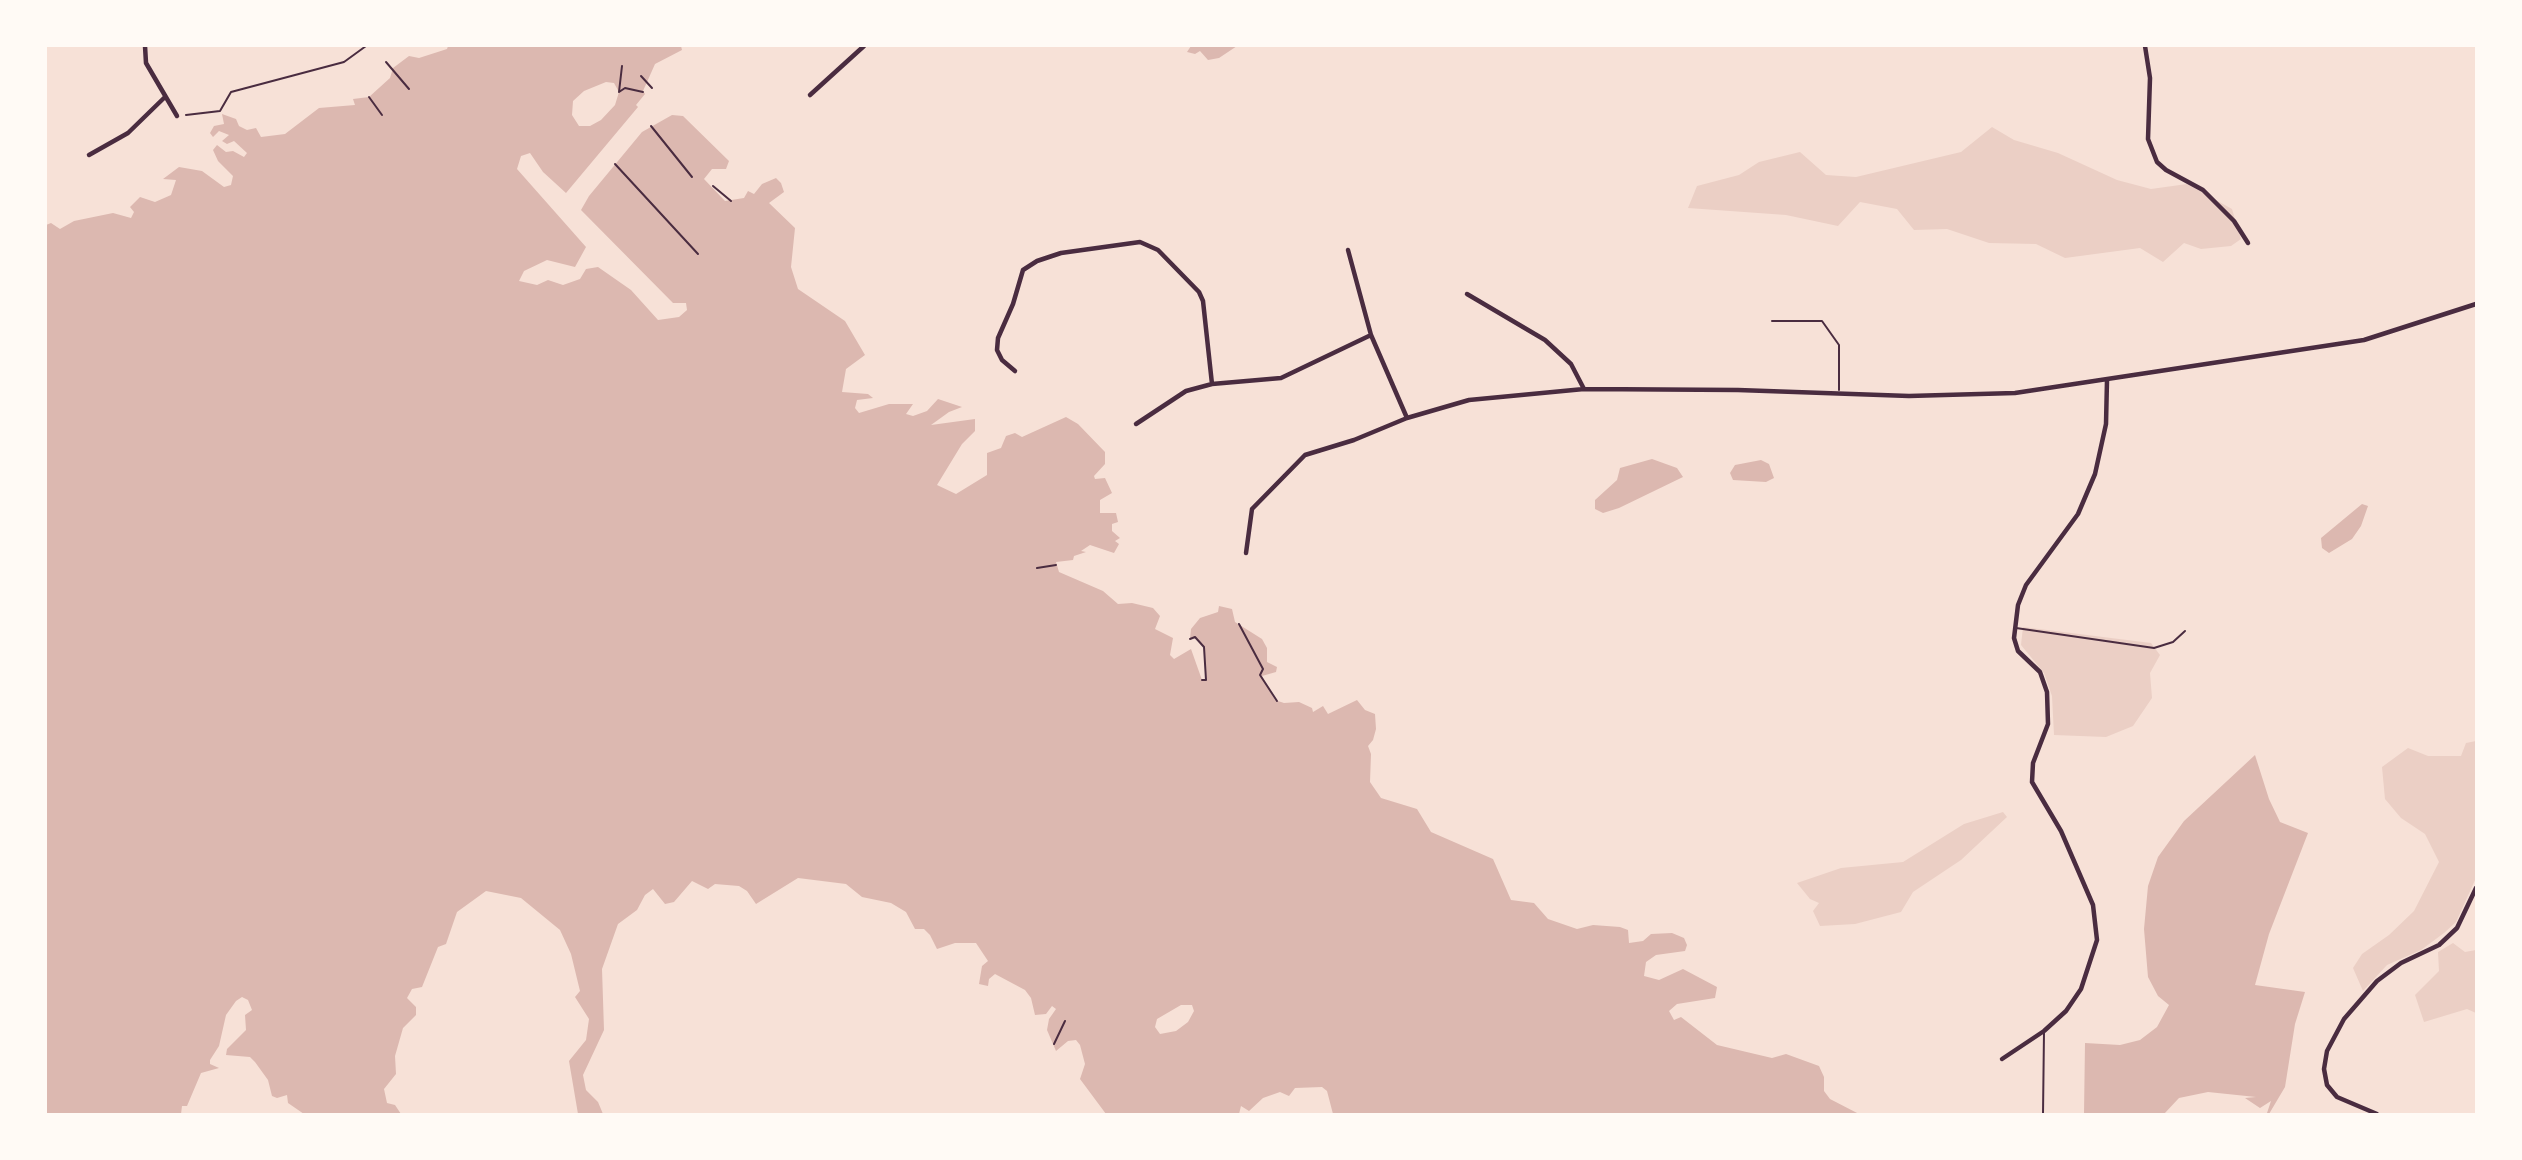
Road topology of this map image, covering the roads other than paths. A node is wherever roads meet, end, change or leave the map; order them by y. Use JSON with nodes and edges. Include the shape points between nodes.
{"nodes":[{"id":1,"x":145,"y":46,"type":"edge"},
{"id":2,"x":864,"y":46,"type":"edge"},
{"id":3,"x":2145,"y":46,"type":"edge"},
{"id":4,"x":810,"y":95,"type":"dead end"},
{"id":5,"x":165,"y":97,"type":"junction"},
{"id":6,"x":177,"y":116,"type":"road end"},
{"id":7,"x":89,"y":155,"type":"dead end"},
{"id":8,"x":2248,"y":243,"type":"dead end"},
{"id":9,"x":1348,"y":250,"type":"dead end"},
{"id":10,"x":1467,"y":294,"type":"dead end"},
{"id":11,"x":2476,"y":304,"type":"edge"},
{"id":12,"x":1772,"y":321,"type":"dead end"},
{"id":13,"x":1371,"y":335,"type":"junction"},
{"id":14,"x":1015,"y":371,"type":"dead end"},
{"id":15,"x":2106,"y":380,"type":"junction"},
{"id":16,"x":1212,"y":384,"type":"junction"},
{"id":17,"x":1584,"y":389,"type":"junction"},
{"id":18,"x":1839,"y":395,"type":"junction"},
{"id":19,"x":1407,"y":418,"type":"junction"},
{"id":20,"x":1136,"y":424,"type":"dead end"},
{"id":21,"x":1247,"y":553,"type":"dead end"},
{"id":22,"x":2015,"y":628,"type":"junction"},
{"id":23,"x":2185,"y":631,"type":"dead end"},
{"id":24,"x":2476,"y":888,"type":"edge"},
{"id":25,"x":2044,"y":1031,"type":"junction"},
{"id":26,"x":2002,"y":1059,"type":"dead end"},
{"id":27,"x":2043,"y":1115,"type":"edge"},
{"id":28,"x":2377,"y":1115,"type":"edge"}],
"edges":[{"from":1,"to":5,"type":"street","via":[[146,63]]},
{"from":2,"to":4,"type":"street"},
{"from":3,"to":8,"type":"street","via":[[2150,84],[2148,139],[2157,162],[2203,190],[2234,221]]},
{"from":5,"to":6,"type":"street"},
{"from":5,"to":7,"type":"street","via":[[128,133]]},
{"from":9,"to":13,"type":"street"},
{"from":10,"to":17,"type":"street","via":[[1545,340],[1571,364]]},
{"from":11,"to":15,"type":"street","via":[[2364,340]]},
{"from":12,"to":18,"type":"lane","via":[[1822,321],[1839,345]]},
{"from":13,"to":16,"type":"street","via":[[1281,378]]},
{"from":13,"to":19,"type":"street"},
{"from":14,"to":16,"type":"street","via":[[997,350],[1023,270],[1061,253],[1140,242],[1158,250],[1199,292]]},
{"from":15,"to":18,"type":"street","via":[[2015,393]]},
{"from":15,"to":22,"type":"street","via":[[2106,424],[2095,474],[2078,514],[2026,584]]},
{"from":16,"to":20,"type":"street","via":[[1186,391]]},
{"from":17,"to":18,"type":"street"},
{"from":17,"to":19,"type":"street","via":[[1469,400]]},
{"from":19,"to":21,"type":"street","via":[[1305,455],[1252,509]]},
{"from":22,"to":23,"type":"lane","via":[[2154,648],[2165,647]]},
{"from":22,"to":25,"type":"street","via":[[2018,650],[2040,672],[2047,692],[2048,724],[2033,762],[2032,782],[2061,831],[2093,905],[2097,929],[2095,951],[2081,989],[2067,1011]]},
{"from":24,"to":28,"type":"street","via":[[2457,928],[2440,945],[2401,963],[2377,981],[2344,1019],[2327,1051],[2327,1085],[2337,1097]]},
{"from":25,"to":26,"type":"street"},
{"from":25,"to":27,"type":"lane"}]}
